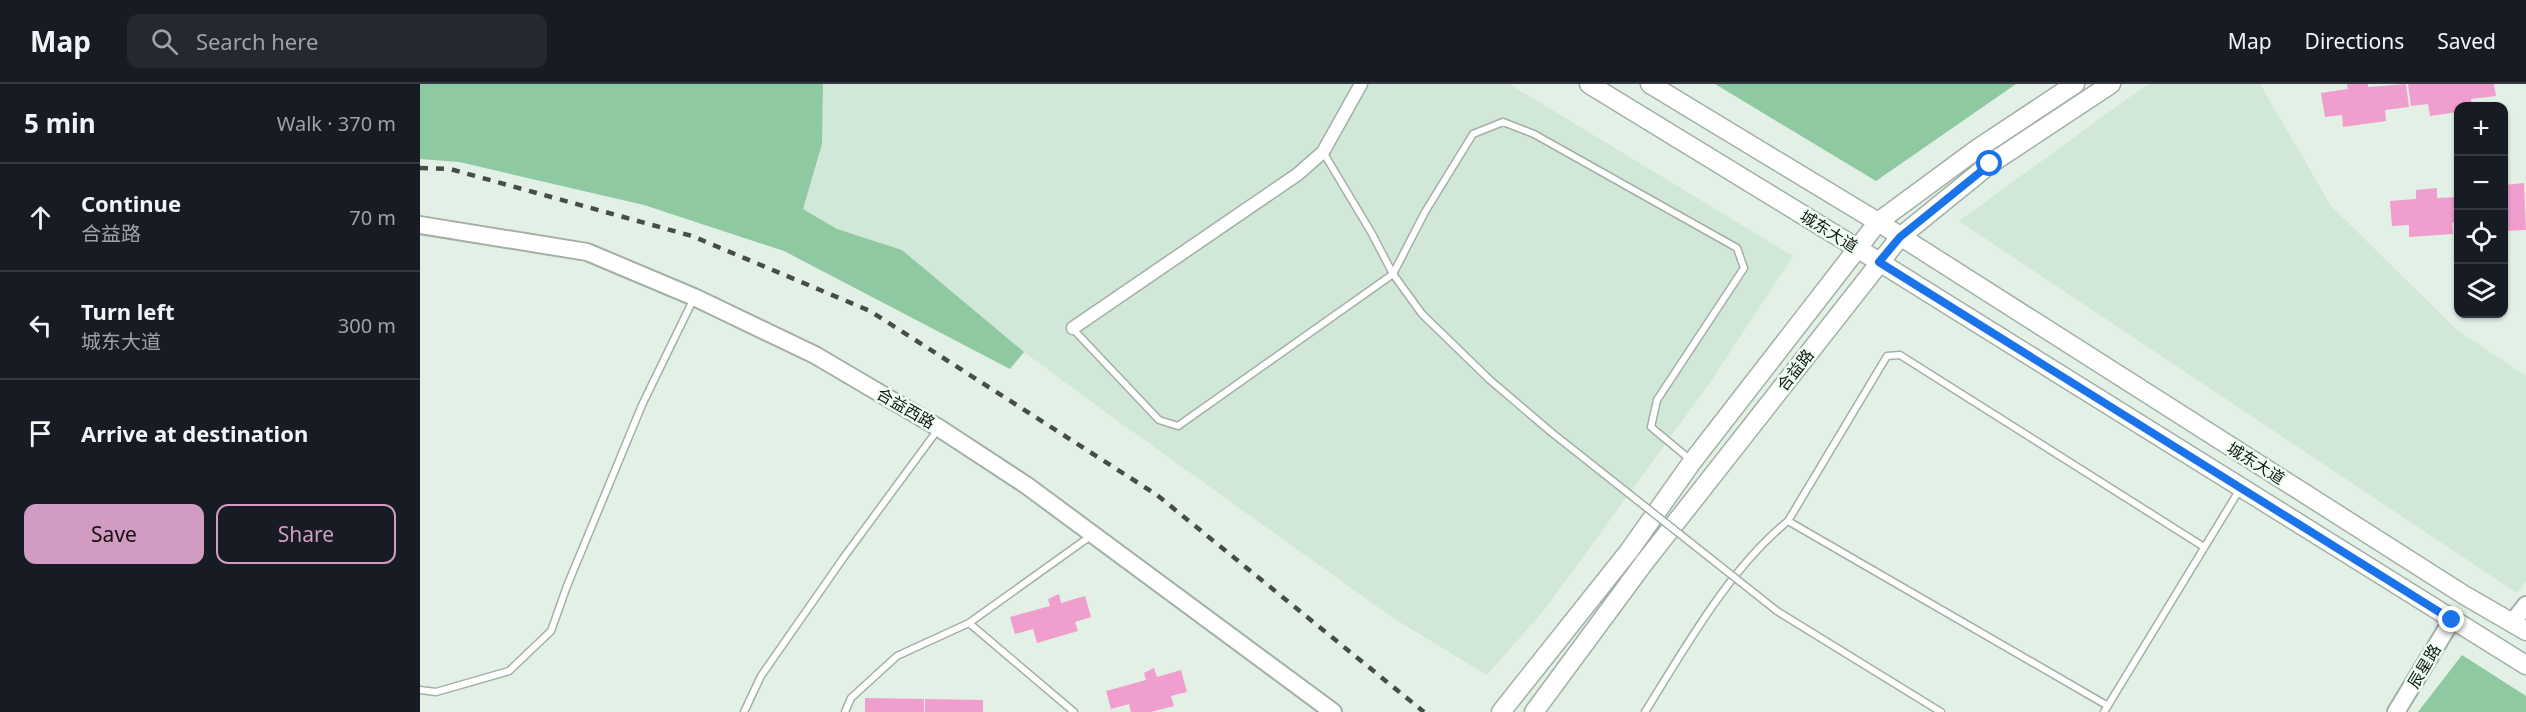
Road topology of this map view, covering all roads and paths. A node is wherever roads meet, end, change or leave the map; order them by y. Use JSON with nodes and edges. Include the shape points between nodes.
{"nodes":[{"id":1,"x":1361,"y":84,"type":"edge"},
{"id":2,"x":1589,"y":84,"type":"edge"},
{"id":3,"x":1650,"y":84,"type":"edge"},
{"id":4,"x":2075,"y":84,"type":"edge"},
{"id":5,"x":2111,"y":84,"type":"edge"},
{"id":6,"x":1323,"y":152,"type":"junction"},
{"id":7,"x":1878,"y":222,"type":"junction"},
{"id":8,"x":420,"y":225,"type":"edge"},
{"id":9,"x":1900,"y":237,"type":"junction"},
{"id":10,"x":1857,"y":248,"type":"junction"},
{"id":11,"x":1879,"y":262,"type":"junction"},
{"id":12,"x":1393,"y":274,"type":"junction"},
{"id":13,"x":694,"y":297,"type":"junction"},
{"id":14,"x":1073,"y":328,"type":"joint"},
{"id":15,"x":939,"y":428,"type":"junction"},
{"id":16,"x":1692,"y":462,"type":"junction"},
{"id":17,"x":2240,"y":488,"type":"junction"},
{"id":18,"x":1788,"y":521,"type":"junction"},
{"id":19,"x":1093,"y":534,"type":"junction"},
{"id":20,"x":2204,"y":547,"type":"junction"},
{"id":21,"x":2526,"y":605,"type":"edge"},
{"id":22,"x":2452,"y":620,"type":"junction"},
{"id":23,"x":969,"y":623,"type":"junction"},
{"id":24,"x":2519,"y":627,"type":"edge"},
{"id":25,"x":2526,"y":665,"type":"edge"},
{"id":26,"x":420,"y":690,"type":"edge"},
{"id":27,"x":2106,"y":709,"type":"edge"},
{"id":28,"x":744,"y":712,"type":"edge"},
{"id":29,"x":845,"y":712,"type":"edge"},
{"id":30,"x":1074,"y":712,"type":"edge"},
{"id":31,"x":1333,"y":712,"type":"edge"},
{"id":32,"x":1501,"y":712,"type":"edge"},
{"id":33,"x":1534,"y":712,"type":"edge"},
{"id":34,"x":1645,"y":712,"type":"edge"},
{"id":35,"x":1941,"y":712,"type":"edge"},
{"id":36,"x":2396,"y":712,"type":"edge"}],
"edges":[{"from":1,"to":6,"type":"street"},
{"from":2,"to":10,"type":"main road","name":"城东大道"},
{"from":3,"to":7,"type":"main road","name":"城东大道"},
{"from":4,"to":7,"type":"main road","name":"合益路","via":[[2056,93]]},
{"from":5,"to":9,"type":"main road","name":"合益路","via":[[1990,164]]},
{"from":6,"to":12,"type":"lane"},
{"from":6,"to":14,"type":"street","via":[[1298,174]]},
{"from":7,"to":9,"type":"main road","name":"城东大道"},
{"from":7,"to":10,"type":"main road","name":"合益路"},
{"from":8,"to":13,"type":"street","name":"合益西路","via":[[587,252]]},
{"from":9,"to":11,"type":"main road","name":"合益路"},
{"from":9,"to":24,"type":"main road","name":"城东大道"},
{"from":10,"to":11,"type":"main road","name":"城东大道"},
{"from":10,"to":16,"type":"main road","name":"合益路"},
{"from":11,"to":17,"type":"main road","name":"城东大道"},
{"from":11,"to":33,"type":"main road","name":"合益路","via":[[1644,563]]},
{"from":12,"to":14,"type":"lane","via":[[1178,426],[1159,420]]},
{"from":12,"to":16,"type":"lane","via":[[1473,134],[1503,122],[1534,134],[1737,248],[1744,268],[1657,400],[1651,427]]},
{"from":12,"to":35,"type":"lane","bridge":true,"via":[[1422,314],[1551,432],[1777,611]]},
{"from":13,"to":15,"type":"street","name":"合益西路","via":[[815,355]]},
{"from":13,"to":26,"type":"lane","via":[[642,405],[551,631],[509,671],[436,692]]},
{"from":15,"to":19,"type":"street","name":"合益西路"},
{"from":15,"to":28,"type":"lane","via":[[760,676]]},
{"from":16,"to":32,"type":"main road","name":"合益路","via":[[1629,551]]},
{"from":17,"to":20,"type":"lane"},
{"from":17,"to":22,"type":"main road","name":"城东大道"},
{"from":18,"to":20,"type":"lane","via":[[1887,356],[1900,355]]},
{"from":18,"to":27,"type":"lane"},
{"from":18,"to":34,"type":"lane","via":[[1764,540],[1699,626]]},
{"from":19,"to":23,"type":"lane"},
{"from":19,"to":31,"type":"street","name":"合益西路"},
{"from":20,"to":27,"type":"lane"},
{"from":21,"to":24,"type":"street"},
{"from":22,"to":25,"type":"main road","name":"城东大道"},
{"from":22,"to":36,"type":"street","name":"辰星路"},
{"from":23,"to":29,"type":"lane","via":[[897,656],[851,698]]},
{"from":23,"to":30,"type":"lane"}]}
